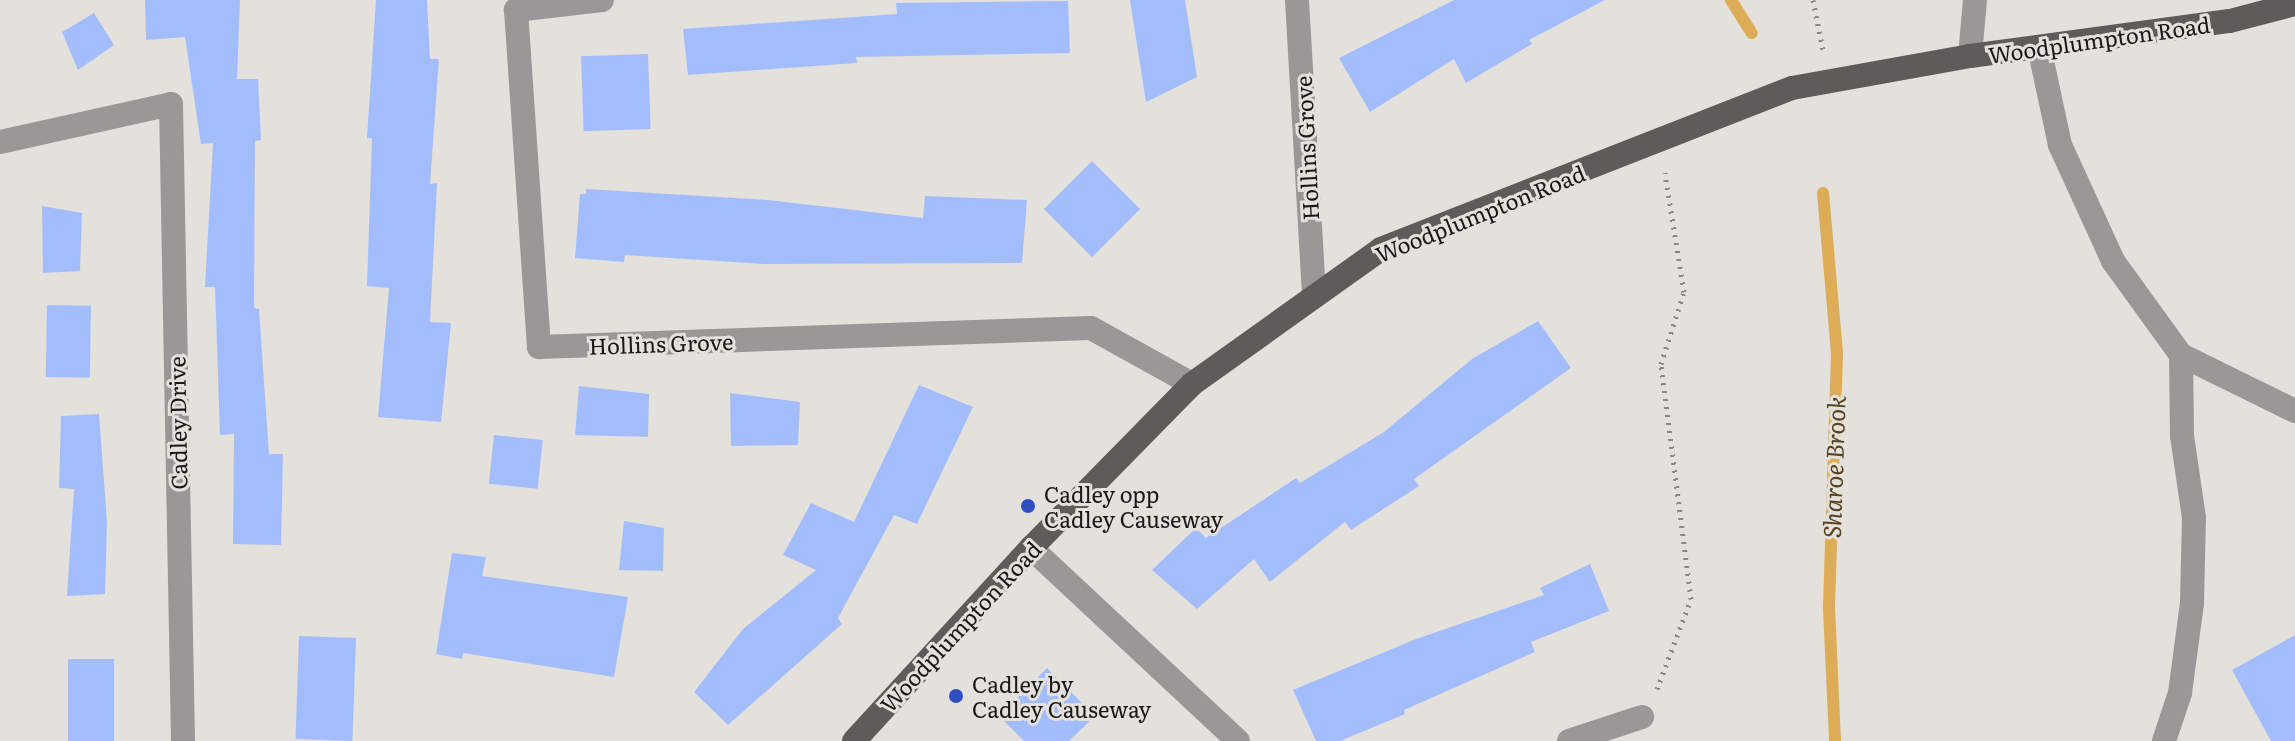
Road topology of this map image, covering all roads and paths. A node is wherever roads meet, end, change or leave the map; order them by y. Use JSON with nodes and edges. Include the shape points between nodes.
{"nodes":[{"id":1,"x":602,"y":0,"type":"edge"},
{"id":2,"x":1297,"y":0,"type":"edge"},
{"id":3,"x":1813,"y":0,"type":"edge"},
{"id":4,"x":1975,"y":0,"type":"edge"},
{"id":5,"x":2295,"y":4,"type":"edge"},
{"id":6,"x":2039,"y":47,"type":"junction"},
{"id":7,"x":1970,"y":56,"type":"junction"},
{"id":8,"x":1828,"y":82,"type":"junction"},
{"id":9,"x":1660,"y":140,"type":"junction"},
{"id":10,"x":0,"y":142,"type":"edge"},
{"id":11,"x":1314,"y":297,"type":"junction"},
{"id":12,"x":2181,"y":355,"type":"junction"},
{"id":13,"x":1192,"y":384,"type":"junction"},
{"id":14,"x":2295,"y":411,"type":"edge"},
{"id":15,"x":1031,"y":548,"type":"junction"},
{"id":16,"x":1642,"y":717,"type":"joint"},
{"id":17,"x":183,"y":741,"type":"edge"},
{"id":18,"x":854,"y":741,"type":"edge"},
{"id":19,"x":1238,"y":741,"type":"edge"},
{"id":20,"x":1569,"y":741,"type":"edge"},
{"id":21,"x":2164,"y":741,"type":"edge"}],
"edges":[{"from":1,"to":13,"type":"street","name":"Hollins Grove","via":[[516,10],[539,347],[1091,328]]},
{"from":2,"to":11,"type":"street","name":"Hollins Grove"},
{"from":3,"to":8,"type":"path"},
{"from":4,"to":7,"type":"street"},
{"from":5,"to":6,"type":"main road","name":"Woodplumpton Road","via":[[2230,21]]},
{"from":6,"to":7,"type":"main road","name":"Woodplumpton Road"},
{"from":6,"to":12,"type":"street","via":[[2060,145],[2113,261]]},
{"from":7,"to":8,"type":"main road","name":"Woodplumpton Road"},
{"from":8,"to":9,"type":"main road","name":"Woodplumpton Road","via":[[1792,88]]},
{"from":9,"to":11,"type":"main road","name":"Woodplumpton Road","via":[[1381,249]]},
{"from":9,"to":16,"type":"path","via":[[1684,292],[1661,364],[1691,599],[1664,676]]},
{"from":10,"to":17,"type":"street","name":"Cadley Drive","via":[[171,104]]},
{"from":11,"to":13,"type":"main road","name":"Woodplumpton Road"},
{"from":12,"to":14,"type":"street"},
{"from":12,"to":21,"type":"street","via":[[2182,436],[2194,518],[2192,603],[2180,693]]},
{"from":13,"to":15,"type":"main road","name":"Woodplumpton Road"},
{"from":15,"to":18,"type":"main road","name":"Woodplumpton Road"},
{"from":15,"to":19,"type":"street"},
{"from":16,"to":20,"type":"street"}]}
